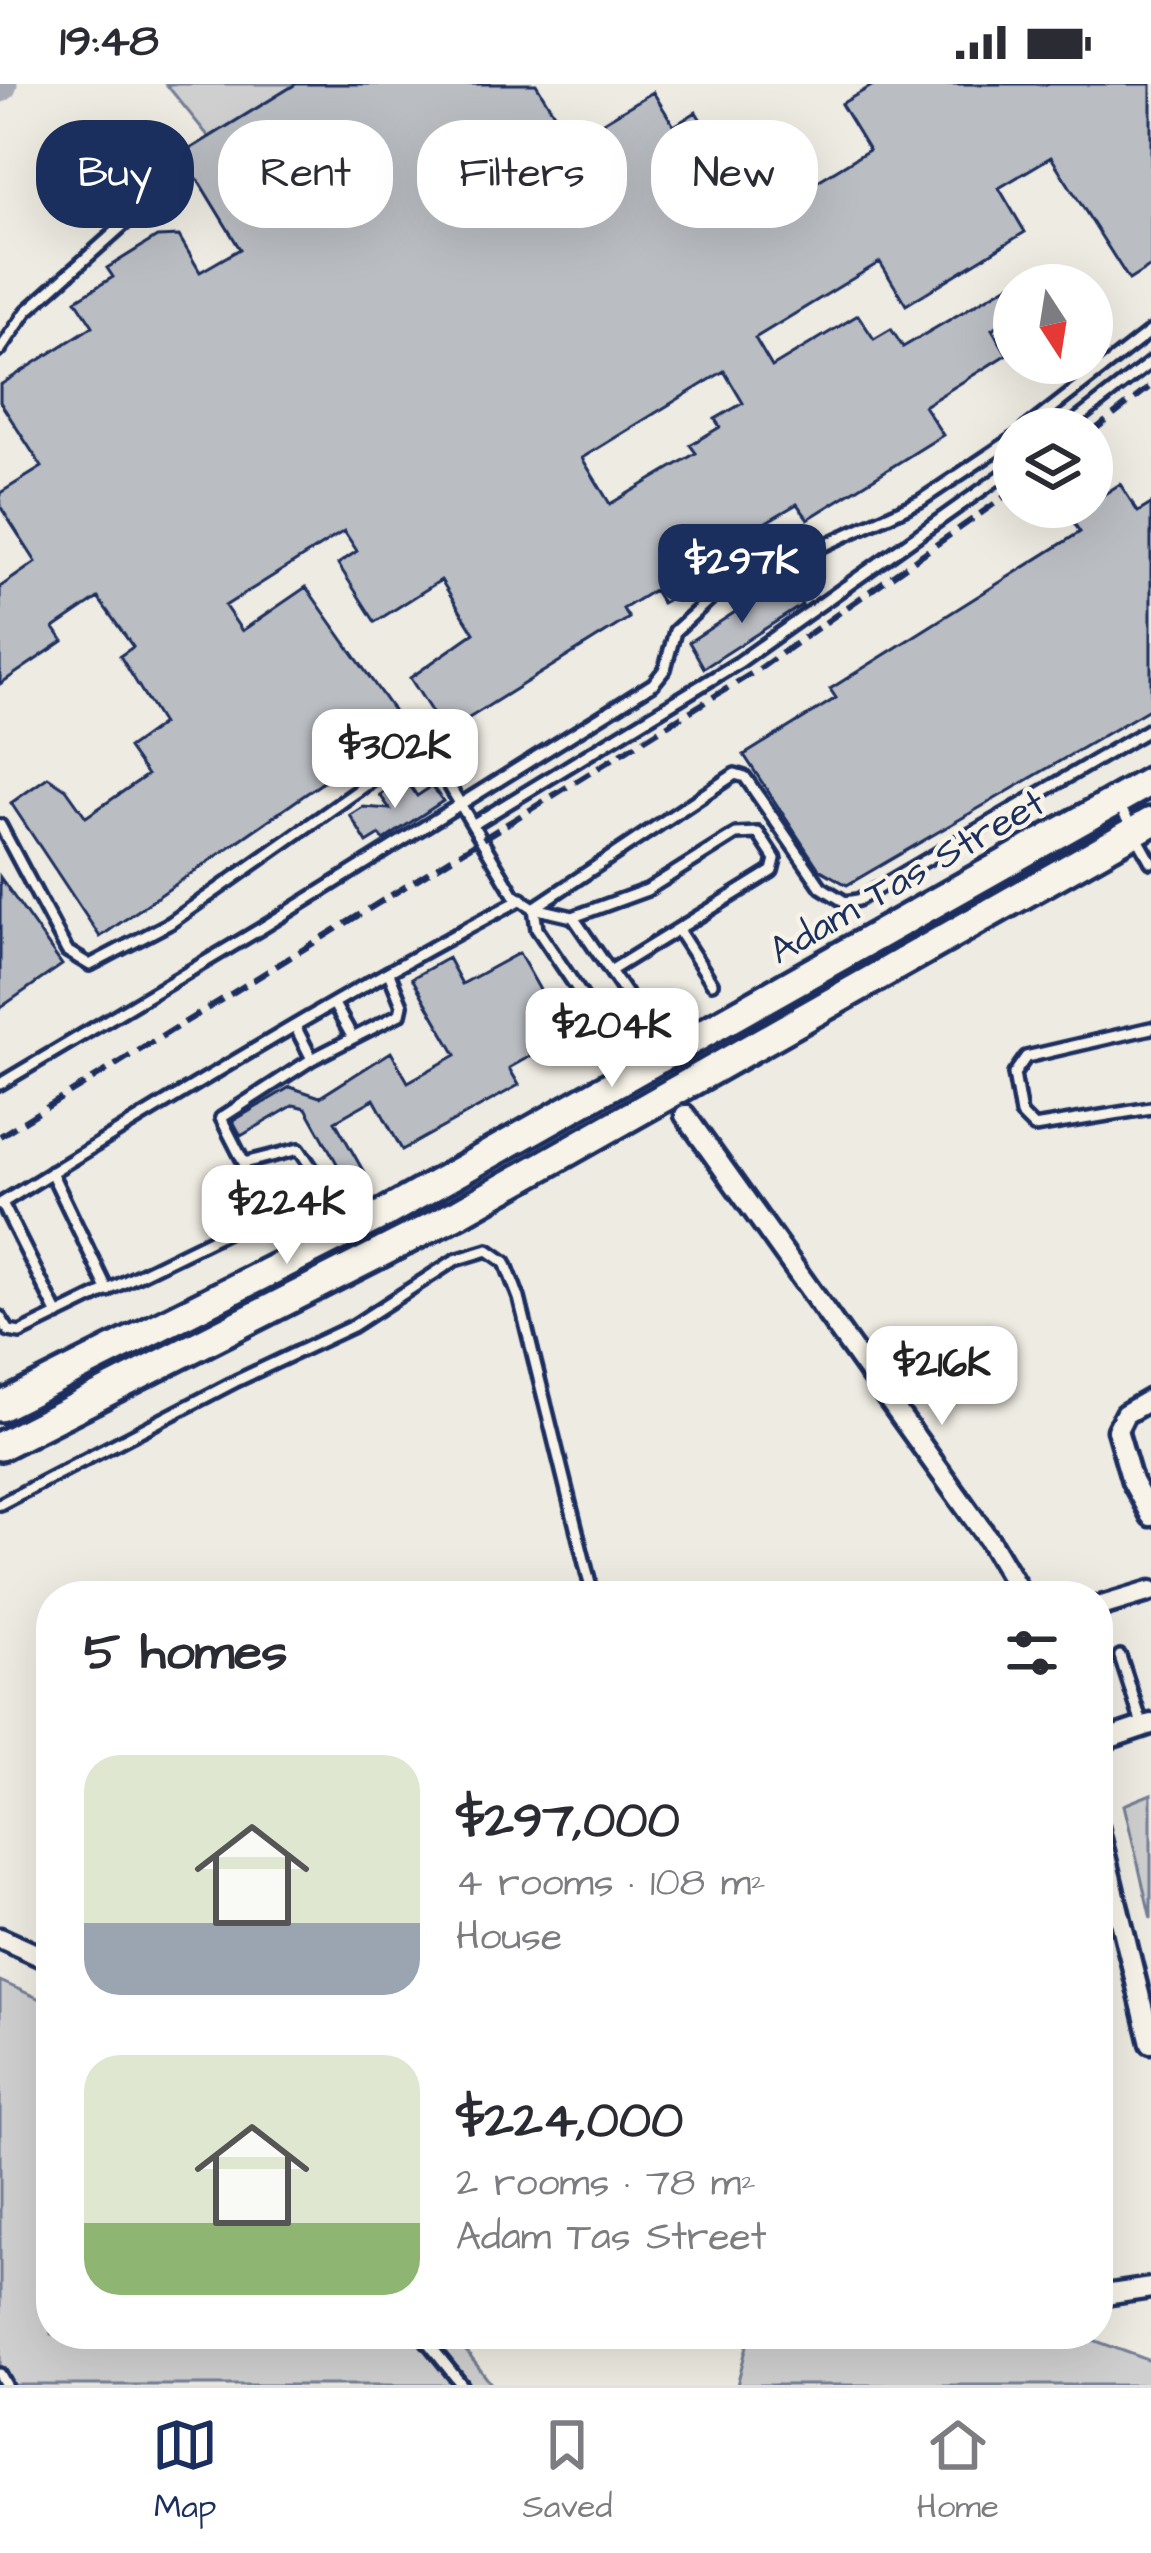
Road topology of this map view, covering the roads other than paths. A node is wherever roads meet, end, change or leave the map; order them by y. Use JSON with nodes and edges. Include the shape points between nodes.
{"nodes":[{"id":1,"x":120,"y":228,"type":"edge"},
{"id":2,"x":1151,"y":331,"type":"edge"},
{"id":3,"x":0,"y":350,"type":"edge"},
{"id":4,"x":1151,"y":362,"type":"edge"},
{"id":5,"x":1052,"y":408,"type":"edge"},
{"id":6,"x":1092,"y":408,"type":"edge"},
{"id":7,"x":993,"y":452,"type":"edge"},
{"id":8,"x":993,"y":482,"type":"edge"},
{"id":9,"x":1151,"y":728,"type":"edge"},
{"id":10,"x":1151,"y":781,"type":"edge"},
{"id":11,"x":1117,"y":800,"type":"junction"},
{"id":12,"x":461,"y":802,"type":"junction"},
{"id":13,"x":474,"y":824,"type":"junction"},
{"id":14,"x":0,"y":825,"type":"edge"},
{"id":15,"x":1143,"y":826,"type":"edge"},
{"id":16,"x":1151,"y":862,"type":"edge"},
{"id":17,"x":522,"y":899,"type":"junction"},
{"id":18,"x":534,"y":908,"type":"junction"},
{"id":19,"x":574,"y":917,"type":"junction"},
{"id":20,"x":678,"y":930,"type":"junction"},
{"id":21,"x":610,"y":971,"type":"junction"},
{"id":22,"x":389,"y":973,"type":"junction"},
{"id":23,"x":712,"y":983,"type":"dead end"},
{"id":24,"x":335,"y":1006,"type":"junction"},
{"id":25,"x":296,"y":1028,"type":"junction"},
{"id":26,"x":1151,"y":1028,"type":"edge"},
{"id":27,"x":352,"y":1038,"type":"junction"},
{"id":28,"x":667,"y":1054,"type":"junction"},
{"id":29,"x":312,"y":1059,"type":"junction"},
{"id":30,"x":634,"y":1074,"type":"junction"},
{"id":31,"x":0,"y":1084,"type":"edge"},
{"id":32,"x":686,"y":1084,"type":"junction"},
{"id":33,"x":655,"y":1103,"type":"junction"},
{"id":34,"x":1151,"y":1108,"type":"edge"},
{"id":35,"x":685,"y":1114,"type":"junction"},
{"id":36,"x":52,"y":1172,"type":"junction"},
{"id":37,"x":1,"y":1204,"type":"edge"},
{"id":38,"x":109,"y":1291,"type":"junction"},
{"id":39,"x":58,"y":1315,"type":"junction"},
{"id":40,"x":0,"y":1317,"type":"edge"},
{"id":41,"x":1151,"y":1399,"type":"edge"},
{"id":42,"x":0,"y":1407,"type":"edge"},
{"id":43,"x":0,"y":1446,"type":"edge"},
{"id":44,"x":0,"y":1504,"type":"edge"},
{"id":45,"x":1151,"y":1516,"type":"edge"},
{"id":46,"x":588,"y":1581,"type":"edge"},
{"id":47,"x":1013,"y":1581,"type":"edge"},
{"id":48,"x":1151,"y":1591,"type":"edge"},
{"id":49,"x":1113,"y":1602,"type":"edge"},
{"id":50,"x":1120,"y":1656,"type":"dead end"},
{"id":51,"x":1147,"y":1725,"type":"edge"},
{"id":52,"x":1113,"y":1737,"type":"edge"},
{"id":53,"x":1113,"y":1888,"type":"edge"},
{"id":54,"x":0,"y":1938,"type":"edge"},
{"id":55,"x":36,"y":1954,"type":"edge"},
{"id":56,"x":1151,"y":2044,"type":"edge"},
{"id":57,"x":1151,"y":2288,"type":"edge"},
{"id":58,"x":1113,"y":2294,"type":"edge"},
{"id":59,"x":433,"y":2349,"type":"edge"},
{"id":60,"x":0,"y":2374,"type":"edge"},
{"id":61,"x":5,"y":2385,"type":"edge"},
{"id":62,"x":462,"y":2385,"type":"edge"}],
"edges":[{"from":1,"to":3,"type":"lane","via":[[27,310]]},
{"from":2,"to":5,"type":"lane"},
{"from":4,"to":6,"type":"lane"},
{"from":7,"to":12,"type":"lane","via":[[920,501],[712,597],[675,631],[653,684]]},
{"from":8,"to":13,"type":"lane","via":[[738,663]]},
{"from":9,"to":18,"type":"lane","via":[[858,899],[844,902],[821,887],[746,777],[735,774]]},
{"from":10,"to":11,"type":"main road","name":"Adam Tas Street"},
{"from":11,"to":15,"type":"lane"},
{"from":11,"to":28,"type":"main road","name":"Adam Tas Street"},
{"from":12,"to":13,"type":"lane"},
{"from":12,"to":14,"type":"lane","via":[[434,758],[403,759],[170,923],[90,965],[67,952]]},
{"from":12,"to":31,"type":"lane"},
{"from":13,"to":17,"type":"lane"},
{"from":15,"to":16,"type":"lane"},
{"from":15,"to":32,"type":"main road","name":"Adam Tas Street"},
{"from":17,"to":18,"type":"lane"},
{"from":17,"to":22,"type":"lane"},
{"from":18,"to":19,"type":"lane"},
{"from":18,"to":30,"type":"lane","via":[[537,928]]},
{"from":19,"to":20,"type":"lane","via":[[647,890],[736,834],[758,833],[775,859],[772,872]]},
{"from":19,"to":21,"type":"lane"},
{"from":20,"to":21,"type":"lane"},
{"from":20,"to":23,"type":"lane"},
{"from":21,"to":28,"type":"lane"},
{"from":22,"to":24,"type":"lane"},
{"from":22,"to":27,"type":"lane","via":[[402,1010]]},
{"from":24,"to":25,"type":"lane"},
{"from":24,"to":27,"type":"lane"},
{"from":25,"to":29,"type":"lane"},
{"from":25,"to":36,"type":"lane"},
{"from":26,"to":34,"type":"lane","via":[[1026,1057],[1015,1073],[1022,1114],[1034,1127]]},
{"from":27,"to":29,"type":"lane"},
{"from":28,"to":30,"type":"main road","name":"Adam Tas Street"},
{"from":28,"to":32,"type":"street"},
{"from":29,"to":38,"type":"lane","via":[[221,1124],[244,1162],[299,1149],[317,1185]]},
{"from":30,"to":33,"type":"street"},
{"from":30,"to":42,"type":"main road","name":"Adam Tas Street","via":[[387,1212]]},
{"from":32,"to":33,"type":"main road","name":"Adam Tas Street"},
{"from":32,"to":35,"type":"street"},
{"from":33,"to":35,"type":"street"},
{"from":33,"to":43,"type":"main road","name":"Adam Tas Street","via":[[339,1276]]},
{"from":35,"to":47,"type":"street"},
{"from":36,"to":37,"type":"lane"},
{"from":36,"to":38,"type":"lane"},
{"from":37,"to":39,"type":"lane"},
{"from":38,"to":39,"type":"lane"},
{"from":39,"to":40,"type":"lane","via":[[20,1333]]},
{"from":41,"to":45,"type":"street","via":[[1124,1414],[1117,1430]]},
{"from":44,"to":46,"type":"lane","via":[[353,1326],[444,1265],[488,1250],[505,1262],[519,1298]]},
{"from":48,"to":49,"type":"street"},
{"from":50,"to":51,"type":"lane"},
{"from":51,"to":52,"type":"street"},
{"from":53,"to":56,"type":"street"},
{"from":54,"to":55,"type":"street"},
{"from":57,"to":58,"type":"street"},
{"from":59,"to":62,"type":"lane"},
{"from":60,"to":61,"type":"lane"}]}
